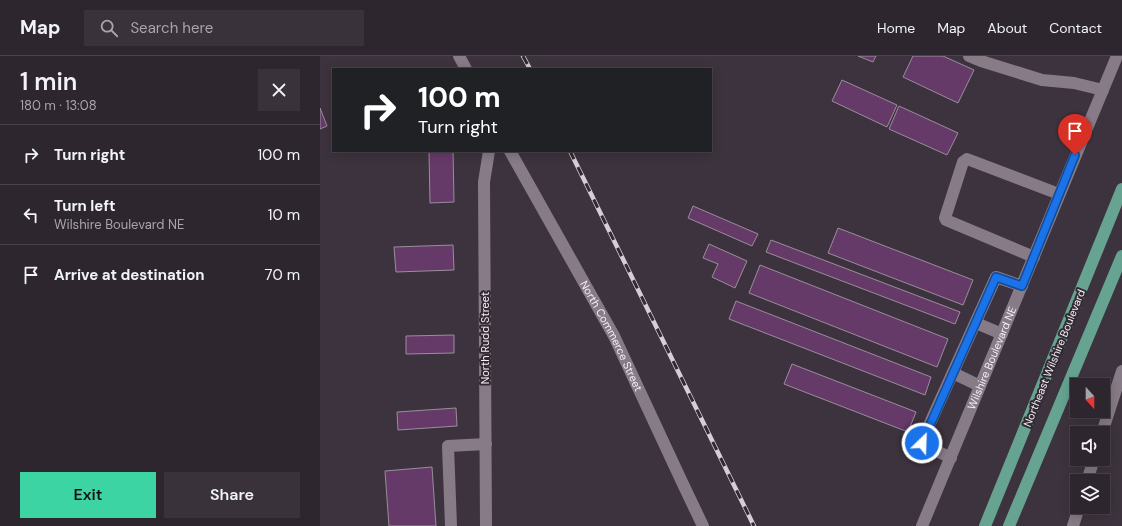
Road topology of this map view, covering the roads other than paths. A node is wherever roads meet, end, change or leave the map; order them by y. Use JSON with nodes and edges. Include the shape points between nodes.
{"nodes":[{"id":1,"x":459,"y":56,"type":"edge"},
{"id":2,"x":969,"y":56,"type":"edge"},
{"id":3,"x":1117,"y":56,"type":"edge"},
{"id":4,"x":465,"y":68,"type":"edge"},
{"id":5,"x":1103,"y":90,"type":"junction"},
{"id":6,"x":489,"y":152,"type":"edge"},
{"id":7,"x":511,"y":152,"type":"edge"},
{"id":8,"x":1122,"y":189,"type":"edge"},
{"id":9,"x":1059,"y":194,"type":"junction"},
{"id":10,"x":1122,"y":256,"type":"edge"},
{"id":11,"x":1034,"y":257,"type":"junction"},
{"id":12,"x":1022,"y":286,"type":"junction"},
{"id":13,"x":976,"y":323,"type":"junction"},
{"id":14,"x":1002,"y":334,"type":"junction"},
{"id":15,"x":1122,"y":372,"type":"edge"},
{"id":16,"x":953,"y":373,"type":"junction"},
{"id":17,"x":980,"y":386,"type":"junction"},
{"id":18,"x":1104,"y":426,"type":"edge"},
{"id":19,"x":486,"y":444,"type":"junction"},
{"id":20,"x":951,"y":458,"type":"junction"},
{"id":21,"x":1077,"y":514,"type":"edge"},
{"id":22,"x":451,"y":526,"type":"edge"},
{"id":23,"x":486,"y":526,"type":"edge"},
{"id":24,"x":703,"y":526,"type":"edge"},
{"id":25,"x":922,"y":526,"type":"edge"},
{"id":26,"x":985,"y":526,"type":"edge"},
{"id":27,"x":1009,"y":526,"type":"edge"},
{"id":28,"x":1073,"y":526,"type":"edge"}],
"edges":[{"from":1,"to":4,"type":"street"},
{"from":2,"to":5,"type":"street","via":[[1042,80]]},
{"from":3,"to":5,"type":"street","name":"Wilshire Boulevard NE"},
{"from":5,"to":9,"type":"street","name":"Wilshire Boulevard NE"},
{"from":6,"to":19,"type":"street","name":"North Rudd Street","via":[[484,182]]},
{"from":7,"to":24,"type":"street","name":"North Commerce Street","via":[[614,336]]},
{"from":8,"to":26,"type":"main road","name":"Northeast Wilshire Boulevard"},
{"from":9,"to":11,"type":"street","name":"Wilshire Boulevard NE"},
{"from":9,"to":11,"type":"street","via":[[967,159],[964,162],[946,220]]},
{"from":10,"to":27,"type":"main road","name":"Northeast Wilshire Boulevard"},
{"from":11,"to":12,"type":"street","name":"Wilshire Boulevard NE"},
{"from":12,"to":13,"type":"street","via":[[996,277]]},
{"from":12,"to":14,"type":"street","name":"Wilshire Boulevard NE"},
{"from":13,"to":14,"type":"street"},
{"from":13,"to":16,"type":"street"},
{"from":14,"to":17,"type":"street","name":"Wilshire Boulevard NE"},
{"from":15,"to":18,"type":"street"},
{"from":16,"to":17,"type":"street"},
{"from":16,"to":20,"type":"street","via":[[922,443]]},
{"from":17,"to":20,"type":"street","name":"Wilshire Boulevard NE"},
{"from":19,"to":22,"type":"street","via":[[448,446]]},
{"from":19,"to":23,"type":"street","name":"North Rudd Street"},
{"from":20,"to":25,"type":"street","name":"Wilshire Boulevard NE"},
{"from":21,"to":28,"type":"street"}]}
